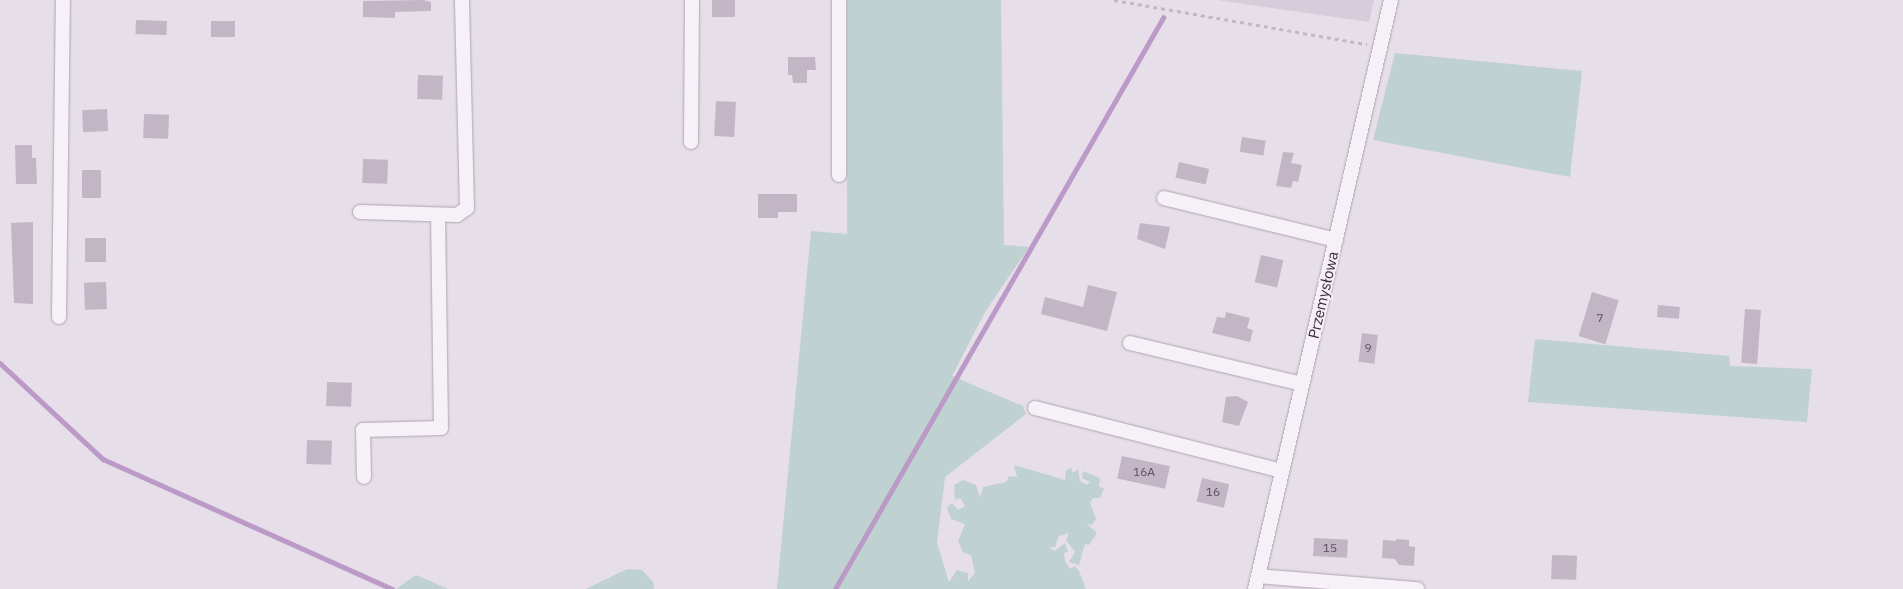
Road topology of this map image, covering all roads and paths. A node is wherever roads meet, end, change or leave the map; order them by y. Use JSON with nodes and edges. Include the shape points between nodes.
{"nodes":[{"id":1,"x":63,"y":0,"type":"edge"},
{"id":2,"x":462,"y":0,"type":"edge"},
{"id":3,"x":692,"y":0,"type":"edge"},
{"id":4,"x":839,"y":0,"type":"edge"},
{"id":5,"x":1114,"y":0,"type":"edge"},
{"id":6,"x":1391,"y":0,"type":"edge"},
{"id":7,"x":1381,"y":46,"type":"junction"},
{"id":8,"x":691,"y":142,"type":"dead end"},
{"id":9,"x":839,"y":174,"type":"dead end"},
{"id":10,"x":1164,"y":198,"type":"dead end"},
{"id":11,"x":360,"y":212,"type":"dead end"},
{"id":12,"x":438,"y":215,"type":"junction"},
{"id":13,"x":1336,"y":240,"type":"junction"},
{"id":14,"x":59,"y":317,"type":"dead end"},
{"id":15,"x":1130,"y":343,"type":"dead end"},
{"id":16,"x":1302,"y":384,"type":"junction"},
{"id":17,"x":1035,"y":408,"type":"dead end"},
{"id":18,"x":1282,"y":470,"type":"junction"},
{"id":19,"x":364,"y":477,"type":"dead end"},
{"id":20,"x":1257,"y":582,"type":"edge"},
{"id":21,"x":1417,"y":589,"type":"edge"}],
"edges":[{"from":1,"to":14,"type":"street"},
{"from":2,"to":12,"type":"street","via":[[467,208],[457,215]]},
{"from":3,"to":8,"type":"street"},
{"from":4,"to":9,"type":"street"},
{"from":5,"to":7,"type":"path"},
{"from":6,"to":7,"type":"street","name":"Przemysłowa"},
{"from":7,"to":13,"type":"street","name":"Przemysłowa"},
{"from":10,"to":13,"type":"street"},
{"from":11,"to":12,"type":"street"},
{"from":12,"to":19,"type":"street","via":[[441,428],[363,430]]},
{"from":13,"to":16,"type":"street","name":"Przemysłowa"},
{"from":15,"to":16,"type":"street"},
{"from":16,"to":18,"type":"street","name":"Przemysłowa"},
{"from":17,"to":18,"type":"street"},
{"from":18,"to":20,"type":"street","name":"Przemysłowa"},
{"from":20,"to":21,"type":"street"}]}
